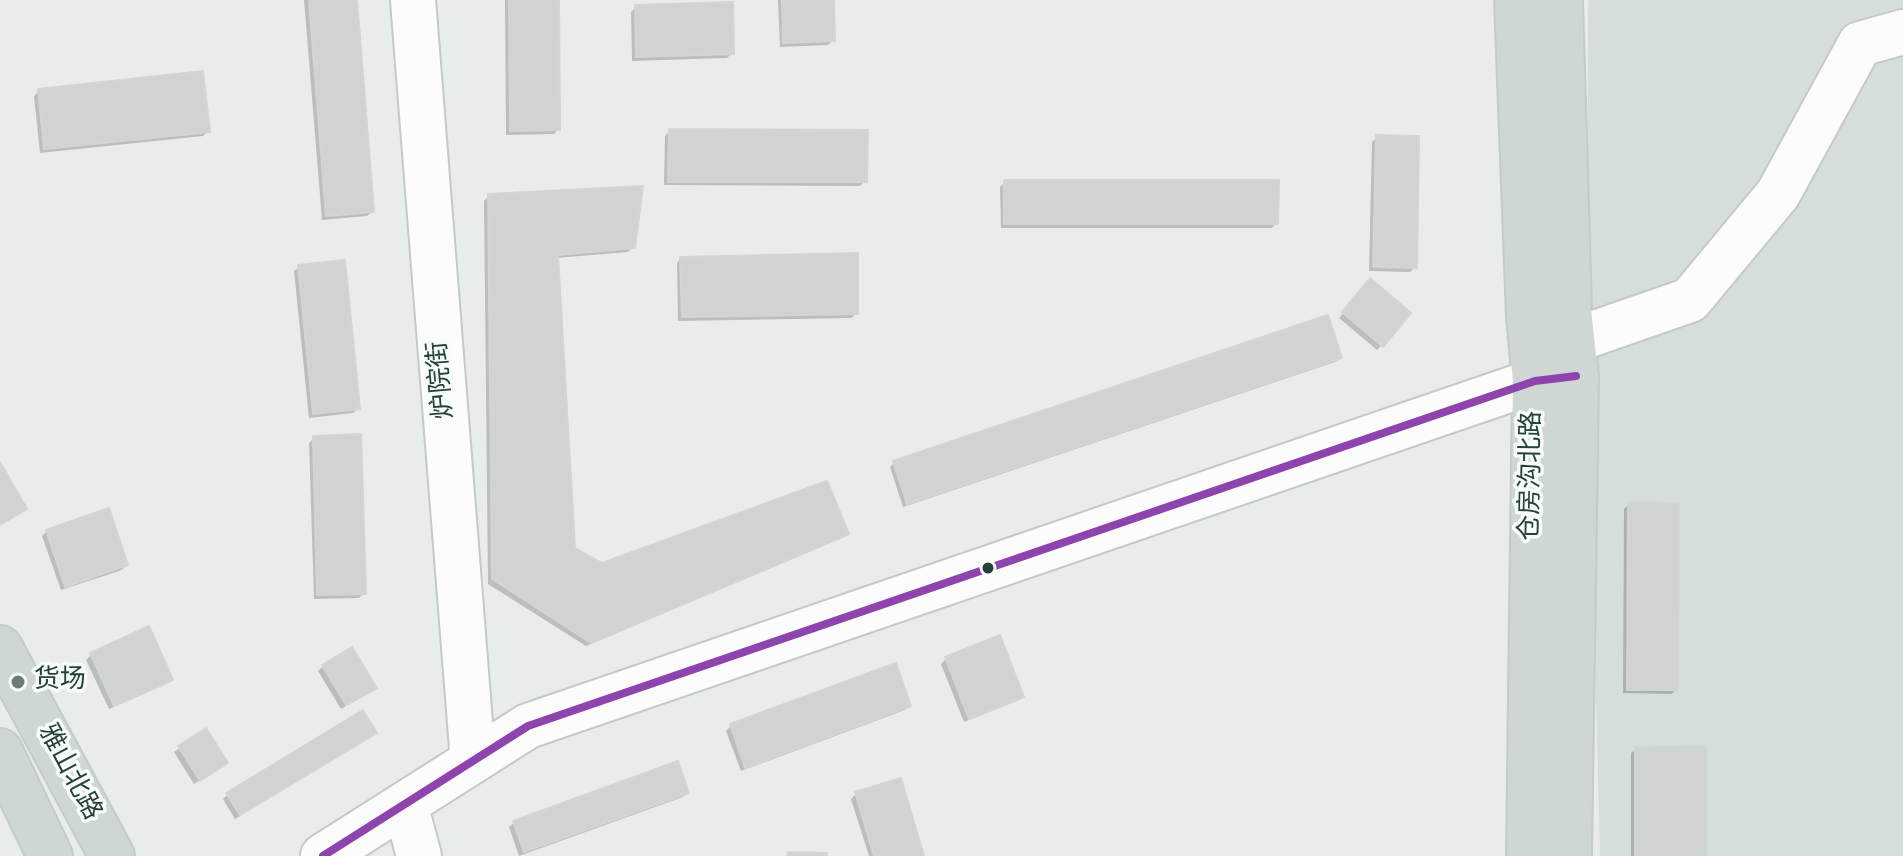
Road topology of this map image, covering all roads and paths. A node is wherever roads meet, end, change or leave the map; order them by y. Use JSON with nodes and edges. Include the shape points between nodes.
{"nodes":[{"id":1,"x":413,"y":0,"type":"edge"},
{"id":2,"x":1517,"y":0,"type":"edge"},
{"id":3,"x":1560,"y":0,"type":"edge"},
{"id":4,"x":1903,"y":32,"type":"edge"},
{"id":5,"x":1561,"y":366,"type":"junction"},
{"id":6,"x":0,"y":648,"type":"edge"},
{"id":7,"x":0,"y":751,"type":"edge"},
{"id":8,"x":473,"y":761,"type":"junction"},
{"id":9,"x":405,"y":804,"type":"junction"},
{"id":10,"x":50,"y":856,"type":"edge"},
{"id":11,"x":112,"y":856,"type":"edge"},
{"id":12,"x":323,"y":856,"type":"edge"},
{"id":13,"x":419,"y":856,"type":"edge"},
{"id":14,"x":1529,"y":856,"type":"edge"},
{"id":15,"x":1569,"y":856,"type":"edge"}],
"edges":[{"from":1,"to":8,"type":"street","name":"炉院街"},
{"from":2,"to":5,"type":"main road","name":"仓房沟北路","via":[[1529,316]]},
{"from":3,"to":5,"type":"main road","name":"仓房沟北路","via":[[1569,310]]},
{"from":4,"to":5,"type":"street","via":[[1860,44],[1778,194],[1690,300]]},
{"from":5,"to":8,"type":"street","via":[[528,726]]},
{"from":5,"to":14,"type":"main road","name":"仓房沟北路"},
{"from":5,"to":15,"type":"main road","name":"仓房沟北路"},
{"from":6,"to":11,"type":"main road","name":"雅山北路"},
{"from":7,"to":10,"type":"main road","name":"雅山北路"},
{"from":8,"to":9,"type":"street"},
{"from":9,"to":12,"type":"street"},
{"from":9,"to":13,"type":"street"}]}
